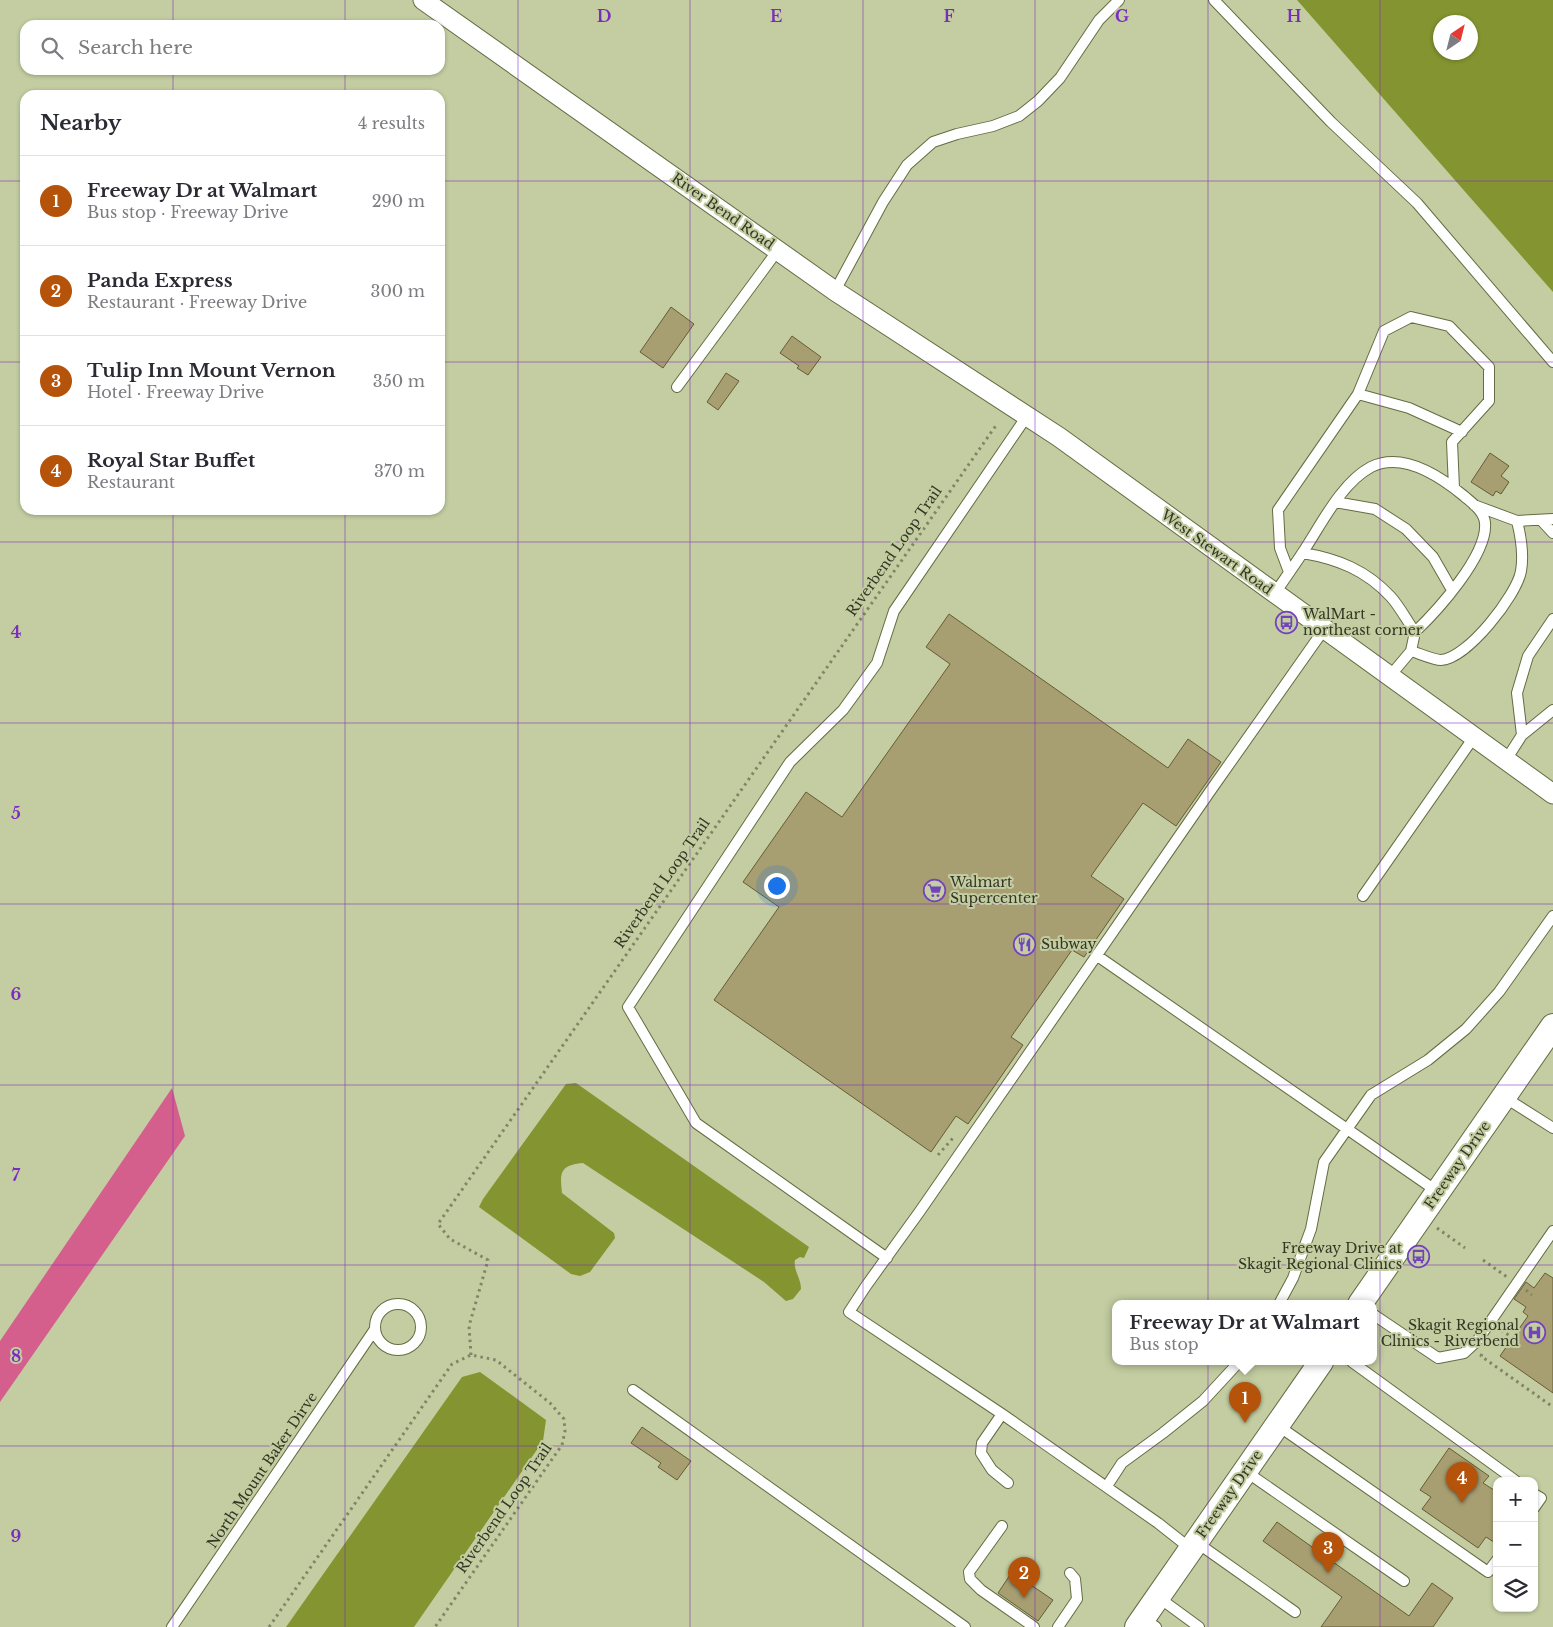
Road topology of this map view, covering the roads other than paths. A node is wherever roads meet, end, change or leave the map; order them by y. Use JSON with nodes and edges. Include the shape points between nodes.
{"nodes":[{"id":1,"x":423,"y":0,"type":"edge"},
{"id":2,"x":1118,"y":0,"type":"edge"},
{"id":3,"x":1214,"y":0,"type":"edge"},
{"id":4,"x":778,"y":250,"type":"junction"},
{"id":5,"x":835,"y":290,"type":"junction"},
{"id":6,"x":1553,"y":362,"type":"edge"},
{"id":7,"x":677,"y":387,"type":"dead end"},
{"id":8,"x":1358,"y":394,"type":"junction"},
{"id":9,"x":1027,"y":416,"type":"junction"},
{"id":10,"x":1462,"y":432,"type":"junction"},
{"id":11,"x":1454,"y":488,"type":"junction"},
{"id":12,"x":1335,"y":502,"type":"junction"},
{"id":13,"x":1473,"y":504,"type":"junction"},
{"id":14,"x":1553,"y":519,"type":"edge"},
{"id":15,"x":1541,"y":520,"type":"junction"},
{"id":16,"x":1517,"y":521,"type":"junction"},
{"id":17,"x":1553,"y":533,"type":"edge"},
{"id":18,"x":1302,"y":553,"type":"junction"},
{"id":19,"x":1289,"y":572,"type":"junction"},
{"id":20,"x":1452,"y":590,"type":"junction"},
{"id":21,"x":1275,"y":593,"type":"junction"},
{"id":22,"x":1553,"y":619,"type":"edge"},
{"id":23,"x":1325,"y":628,"type":"junction"},
{"id":24,"x":1415,"y":632,"type":"junction"},
{"id":25,"x":1411,"y":651,"type":"junction"},
{"id":26,"x":1390,"y":676,"type":"junction"},
{"id":27,"x":1553,"y":710,"type":"edge"},
{"id":28,"x":1522,"y":734,"type":"junction"},
{"id":29,"x":1474,"y":737,"type":"junction"},
{"id":30,"x":1506,"y":760,"type":"junction"},
{"id":31,"x":1553,"y":794,"type":"edge"},
{"id":32,"x":1362,"y":896,"type":"dead end"},
{"id":33,"x":1553,"y":916,"type":"edge"},
{"id":34,"x":1096,"y":955,"type":"junction"},
{"id":35,"x":1553,"y":1026,"type":"edge"},
{"id":36,"x":1504,"y":1097,"type":"junction"},
{"id":37,"x":1553,"y":1128,"type":"edge"},
{"id":38,"x":1348,"y":1129,"type":"junction"},
{"id":39,"x":1438,"y":1192,"type":"junction"},
{"id":40,"x":1553,"y":1231,"type":"edge"},
{"id":41,"x":887,"y":1258,"type":"junction"},
{"id":42,"x":1280,"y":1300,"type":"edge"},
{"id":43,"x":1363,"y":1300,"type":"edge"},
{"id":44,"x":1377,"y":1317,"type":"edge"},
{"id":45,"x":375,"y":1329,"type":"junction"},
{"id":46,"x":1237,"y":1365,"type":"edge"},
{"id":47,"x":1319,"y":1365,"type":"edge"},
{"id":48,"x":1356,"y":1365,"type":"edge"},
{"id":49,"x":633,"y":1390,"type":"dead end"},
{"id":50,"x":1002,"y":1414,"type":"junction"},
{"id":51,"x":1277,"y":1425,"type":"junction"},
{"id":52,"x":1245,"y":1471,"type":"junction"},
{"id":53,"x":1510,"y":1477,"type":"edge"},
{"id":54,"x":1008,"y":1483,"type":"dead end"},
{"id":55,"x":1107,"y":1486,"type":"junction"},
{"id":56,"x":1002,"y":1526,"type":"dead end"},
{"id":57,"x":1194,"y":1545,"type":"junction"},
{"id":58,"x":1493,"y":1565,"type":"edge"},
{"id":59,"x":1070,"y":1573,"type":"dead end"},
{"id":60,"x":1404,"y":1581,"type":"dead end"},
{"id":61,"x":1158,"y":1597,"type":"junction"},
{"id":62,"x":1295,"y":1612,"type":"dead end"},
{"id":63,"x":1145,"y":1624,"type":"edge"},
{"id":64,"x":172,"y":1627,"type":"edge"},
{"id":65,"x":965,"y":1627,"type":"edge"},
{"id":66,"x":1034,"y":1627,"type":"edge"},
{"id":67,"x":1058,"y":1627,"type":"edge"},
{"id":68,"x":1199,"y":1627,"type":"edge"}],
"edges":[{"from":1,"to":4,"type":"street","name":"River Bend Road"},
{"from":2,"to":5,"type":"lane","via":[[1099,20],[1060,78],[1019,116],[933,142],[907,165]]},
{"from":3,"to":6,"type":"lane","via":[[1331,122],[1418,203]]},
{"from":4,"to":5,"type":"street","name":"River Bend Road"},
{"from":4,"to":7,"type":"lane"},
{"from":5,"to":9,"type":"street","name":"River Bend Road"},
{"from":8,"to":10,"type":"lane","via":[[1409,408]]},
{"from":8,"to":10,"type":"lane","via":[[1384,331],[1411,317],[1449,326],[1489,367],[1490,401]]},
{"from":8,"to":19,"type":"lane","via":[[1278,510],[1280,548]]},
{"from":9,"to":21,"type":"street","name":"West Stewart Road"},
{"from":9,"to":41,"type":"lane","via":[[894,611],[877,663],[843,710],[790,762],[628,1007],[696,1123]]},
{"from":10,"to":11,"type":"lane","via":[[1452,442]]},
{"from":11,"to":12,"type":"lane","via":[[1431,473],[1410,465],[1388,462],[1372,467],[1355,479]]},
{"from":11,"to":13,"type":"lane"},
{"from":12,"to":18,"type":"lane"},
{"from":12,"to":20,"type":"lane","via":[[1375,509],[1406,529],[1433,557]]},
{"from":13,"to":16,"type":"lane"},
{"from":13,"to":20,"type":"lane","via":[[1485,521],[1483,540]]},
{"from":14,"to":15,"type":"lane"},
{"from":15,"to":16,"type":"lane"},
{"from":15,"to":17,"type":"lane"},
{"from":16,"to":25,"type":"lane","via":[[1523,554],[1521,573],[1503,606],[1460,653],[1441,660]]},
{"from":18,"to":19,"type":"lane"},
{"from":18,"to":24,"type":"lane","via":[[1349,565],[1372,580],[1392,598]]},
{"from":19,"to":21,"type":"lane"},
{"from":20,"to":24,"type":"lane"},
{"from":21,"to":23,"type":"street","name":"West Stewart Road"},
{"from":22,"to":28,"type":"lane","via":[[1528,656],[1516,693]]},
{"from":23,"to":26,"type":"street","name":"West Stewart Road"},
{"from":23,"to":34,"type":"lane"},
{"from":24,"to":25,"type":"lane"},
{"from":25,"to":26,"type":"lane"},
{"from":26,"to":29,"type":"street","name":"West Stewart Road"},
{"from":27,"to":28,"type":"lane"},
{"from":28,"to":30,"type":"lane"},
{"from":29,"to":30,"type":"street","name":"West Stewart Road"},
{"from":29,"to":32,"type":"lane"},
{"from":30,"to":31,"type":"street","name":"West Stewart Road"},
{"from":33,"to":38,"type":"lane","via":[[1499,992],[1466,1029],[1428,1060],[1371,1095]]},
{"from":34,"to":38,"type":"lane"},
{"from":34,"to":41,"type":"lane"},
{"from":35,"to":36,"type":"street","name":"Freeway Drive"},
{"from":36,"to":37,"type":"lane"},
{"from":36,"to":39,"type":"street","name":"Freeway Drive"},
{"from":38,"to":39,"type":"lane"},
{"from":38,"to":42,"type":"lane","via":[[1324,1162],[1311,1229],[1293,1278]]},
{"from":39,"to":43,"type":"street","name":"Freeway Drive"},
{"from":40,"to":44,"type":"lane","via":[[1477,1342],[1464,1353],[1438,1358]]},
{"from":41,"to":50,"type":"lane","via":[[850,1312]]},
{"from":45,"to":45,"type":"lane","via":[[380,1342],[399,1351],[418,1341],[422,1327],[412,1308],[398,1304],[379,1314]]},
{"from":45,"to":64,"type":"lane","name":"North Mount Baker Dirve"},
{"from":46,"to":55,"type":"lane","via":[[1203,1401],[1122,1463]]},
{"from":47,"to":51,"type":"street","name":"Freeway Drive"},
{"from":48,"to":53,"type":"lane"},
{"from":49,"to":65,"type":"lane"},
{"from":50,"to":54,"type":"lane","via":[[982,1443],[981,1453],[992,1470]]},
{"from":50,"to":55,"type":"lane"},
{"from":51,"to":52,"type":"street","name":"Freeway Drive"},
{"from":51,"to":58,"type":"lane","via":[[1488,1572]]},
{"from":52,"to":57,"type":"street","name":"Freeway Drive"},
{"from":52,"to":60,"type":"lane"},
{"from":55,"to":57,"type":"lane"},
{"from":56,"to":66,"type":"lane","via":[[969,1572],[970,1579]]},
{"from":57,"to":61,"type":"street","name":"Freeway Drive"},
{"from":57,"to":62,"type":"lane"},
{"from":59,"to":67,"type":"lane","via":[[1075,1579],[1078,1599]]},
{"from":61,"to":63,"type":"street","name":"Freeway Drive"},
{"from":61,"to":68,"type":"lane"}]}
